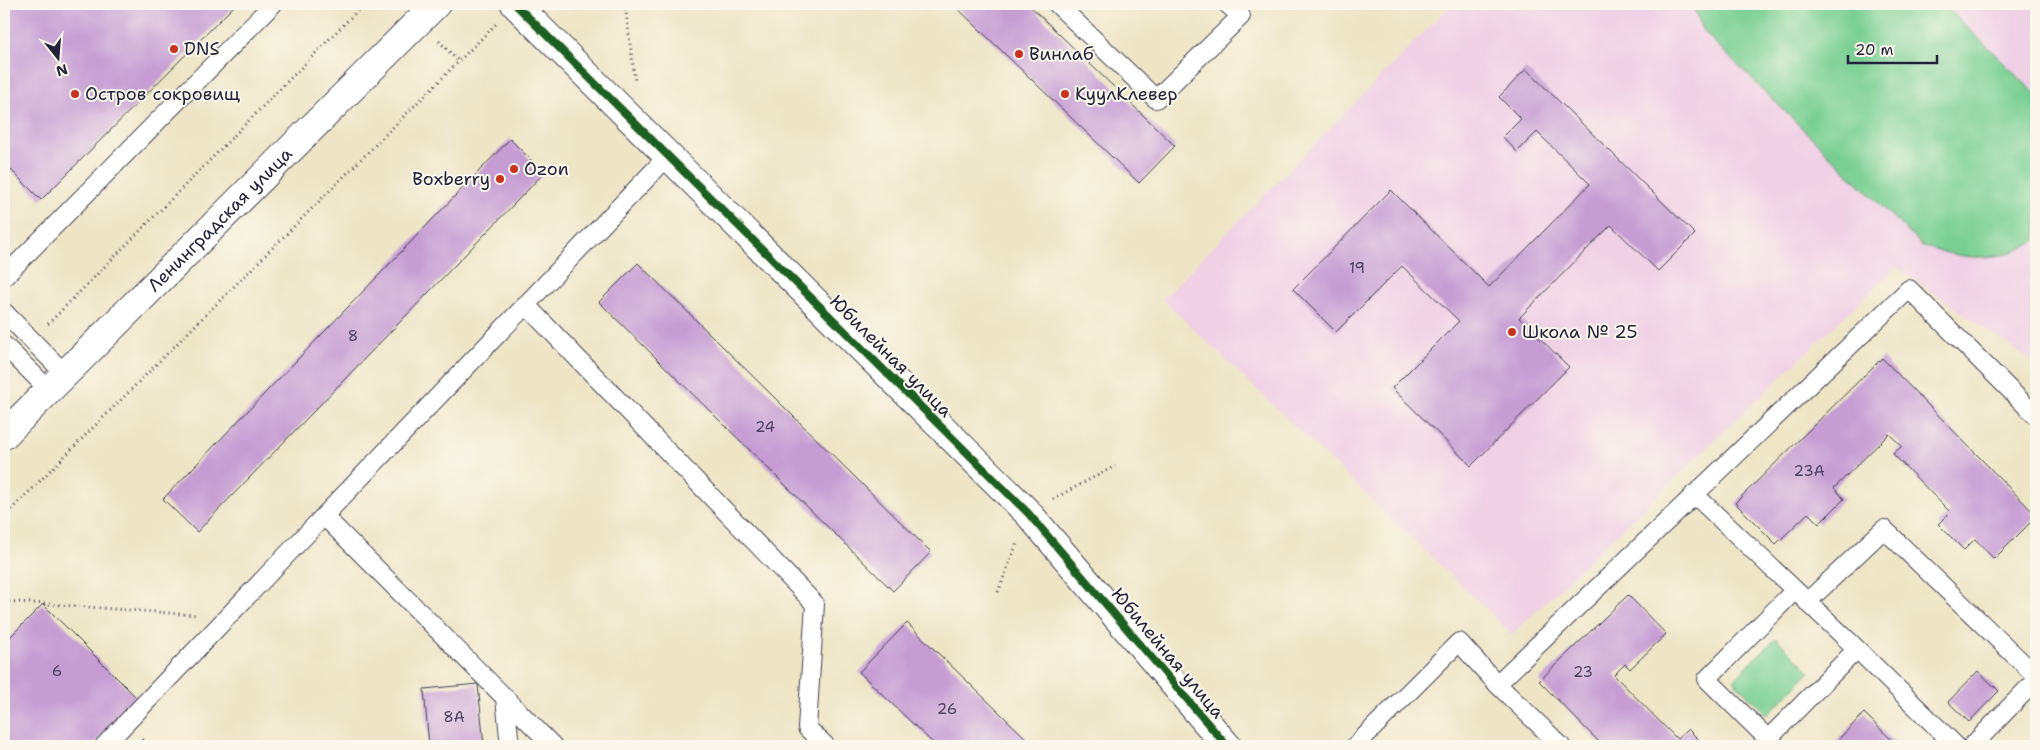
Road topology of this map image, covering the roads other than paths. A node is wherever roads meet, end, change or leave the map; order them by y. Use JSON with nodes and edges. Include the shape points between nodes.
{"nodes":[{"id":1,"x":273,"y":4,"type":"edge"},
{"id":2,"x":436,"y":4,"type":"edge"},
{"id":3,"x":515,"y":4,"type":"edge"},
{"id":4,"x":1057,"y":4,"type":"edge"},
{"id":5,"x":1227,"y":4,"type":"edge"},
{"id":6,"x":668,"y":156,"type":"junction"},
{"id":7,"x":7,"y":266,"type":"edge"},
{"id":8,"x":526,"y":306,"type":"junction"},
{"id":9,"x":4,"y":312,"type":"edge"},
{"id":10,"x":4,"y":345,"type":"edge"},
{"id":11,"x":57,"y":382,"type":"junction"},
{"id":12,"x":2036,"y":416,"type":"edge"},
{"id":13,"x":4,"y":435,"type":"edge"},
{"id":14,"x":1694,"y":494,"type":"junction"},
{"id":15,"x":324,"y":516,"type":"junction"},
{"id":16,"x":1801,"y":596,"type":"junction"},
{"id":17,"x":1857,"y":649,"type":"junction"},
{"id":18,"x":2036,"y":676,"type":"edge"},
{"id":19,"x":2036,"y":680,"type":"edge"},
{"id":20,"x":1496,"y":684,"type":"junction"},
{"id":21,"x":505,"y":698,"type":"junction"},
{"id":22,"x":104,"y":746,"type":"edge"},
{"id":23,"x":510,"y":746,"type":"edge"},
{"id":24,"x":554,"y":746,"type":"edge"},
{"id":25,"x":826,"y":746,"type":"edge"},
{"id":26,"x":1227,"y":746,"type":"edge"},
{"id":27,"x":1355,"y":746,"type":"edge"},
{"id":28,"x":1561,"y":746,"type":"edge"},
{"id":29,"x":1956,"y":746,"type":"edge"},
{"id":30,"x":1972,"y":746,"type":"edge"}],
"edges":[{"from":1,"to":7,"type":"lane"},
{"from":2,"to":11,"type":"street","name":"Ленинградская улица"},
{"from":3,"to":6,"type":"street","name":"Юбилейная улица"},
{"from":4,"to":5,"type":"lane","via":[[1156,99],[1241,16]]},
{"from":6,"to":8,"type":"lane"},
{"from":6,"to":26,"type":"street","name":"Юбилейная улица","via":[[1028,513]]},
{"from":8,"to":15,"type":"lane"},
{"from":8,"to":25,"type":"lane","via":[[815,604],[807,728]]},
{"from":9,"to":11,"type":"lane","via":[[32,340]]},
{"from":10,"to":11,"type":"lane"},
{"from":11,"to":13,"type":"street","name":"Ленинградская улица"},
{"from":12,"to":14,"type":"lane","via":[[1909,289]]},
{"from":14,"to":16,"type":"lane"},
{"from":14,"to":20,"type":"lane"},
{"from":15,"to":21,"type":"lane"},
{"from":15,"to":22,"type":"lane"},
{"from":16,"to":17,"type":"lane"},
{"from":16,"to":17,"type":"lane","via":[[1707,679],[1768,739]]},
{"from":16,"to":18,"type":"lane","via":[[1884,528]]},
{"from":17,"to":29,"type":"lane"},
{"from":19,"to":30,"type":"lane"},
{"from":20,"to":27,"type":"lane","via":[[1459,642]]},
{"from":20,"to":28,"type":"lane"},
{"from":21,"to":23,"type":"lane"},
{"from":21,"to":24,"type":"lane"}]}
